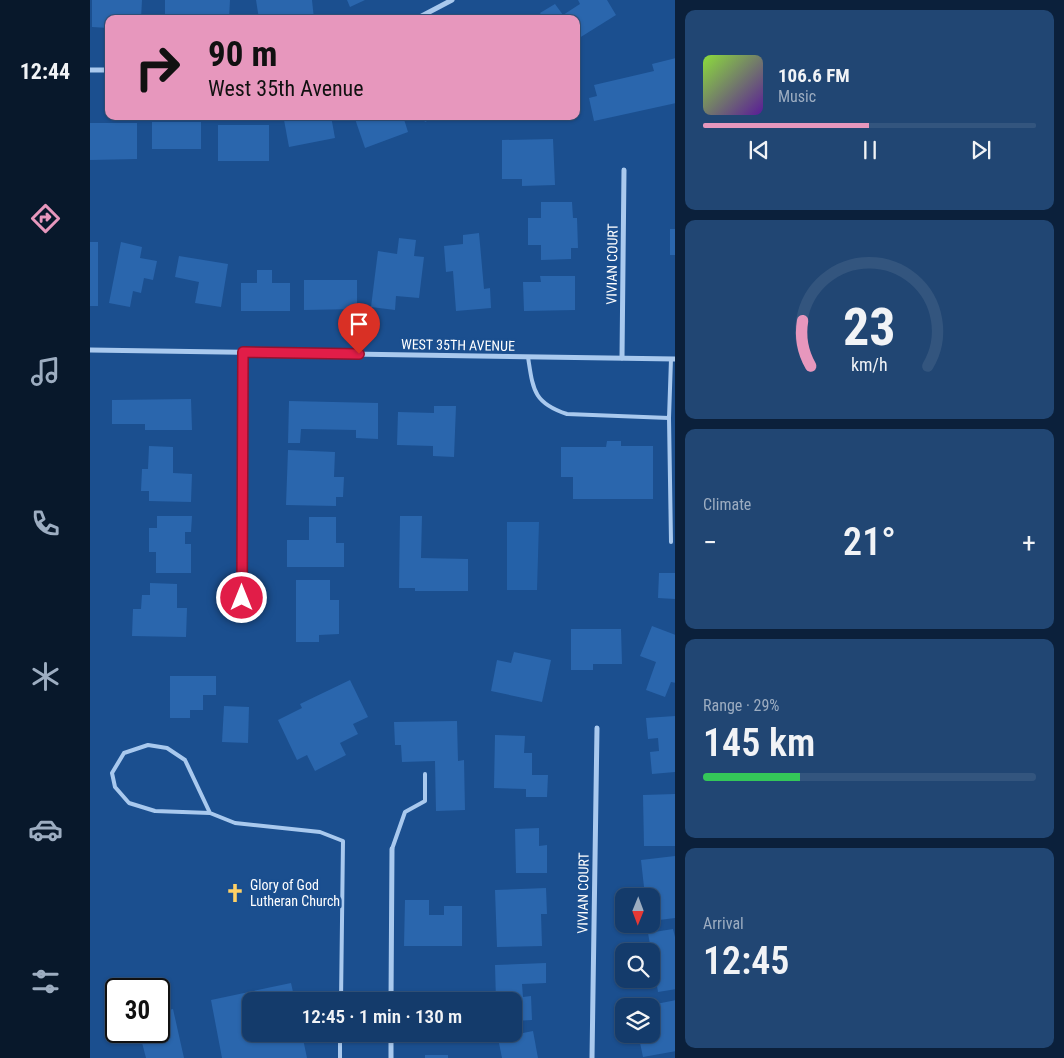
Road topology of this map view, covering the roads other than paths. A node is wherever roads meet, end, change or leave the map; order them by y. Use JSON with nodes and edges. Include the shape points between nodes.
{"nodes":[{"id":1,"x":452,"y":0,"type":"edge"},
{"id":2,"x":424,"y":15,"type":"edge"},
{"id":3,"x":90,"y":70,"type":"edge"},
{"id":4,"x":105,"y":70,"type":"edge"},
{"id":5,"x":624,"y":170,"type":"dead end"},
{"id":6,"x":90,"y":350,"type":"edge"},
{"id":7,"x":243,"y":352,"type":"junction"},
{"id":8,"x":528,"y":357,"type":"junction"},
{"id":9,"x":622,"y":358,"type":"junction"},
{"id":10,"x":673,"y":359,"type":"edge"},
{"id":11,"x":669,"y":418,"type":"junction"},
{"id":12,"x":671,"y":542,"type":"dead end"},
{"id":13,"x":242,"y":598,"type":"dead end"},
{"id":14,"x":597,"y":728,"type":"dead end"},
{"id":15,"x":426,"y":774,"type":"dead end"},
{"id":16,"x":210,"y":812,"type":"junction"},
{"id":17,"x":392,"y":849,"type":"joint"},
{"id":18,"x":341,"y":992,"type":"edge"},
{"id":19,"x":391,"y":992,"type":"edge"},
{"id":20,"x":340,"y":1042,"type":"edge"},
{"id":21,"x":391,"y":1042,"type":"edge"},
{"id":22,"x":340,"y":1058,"type":"edge"},
{"id":23,"x":391,"y":1058,"type":"edge"},
{"id":24,"x":592,"y":1058,"type":"edge"}],
"edges":[{"from":1,"to":2,"type":"street"},
{"from":3,"to":4,"type":"street"},
{"from":5,"to":9,"type":"street","name":"VIVIAN COURT"},
{"from":6,"to":7,"type":"street","name":"WEST 35TH AVENUE"},
{"from":7,"to":8,"type":"street","name":"WEST 35TH AVENUE"},
{"from":7,"to":13,"type":"street"},
{"from":8,"to":9,"type":"street","name":"WEST 35TH AVENUE"},
{"from":8,"to":11,"type":"lane","via":[[538,399],[553,410],[567,414]]},
{"from":9,"to":10,"type":"street","name":"WEST 35TH AVENUE"},
{"from":10,"to":11,"type":"lane"},
{"from":11,"to":12,"type":"lane"},
{"from":14,"to":24,"type":"street","name":"VIVIAN COURT"},
{"from":15,"to":17,"type":"lane","via":[[425,801],[405,812]]},
{"from":16,"to":16,"type":"lane","via":[[185,760],[167,748],[148,745],[124,753],[112,773],[115,787],[128,803],[154,811]]},
{"from":16,"to":18,"type":"lane","via":[[235,823],[320,832],[343,842]]},
{"from":17,"to":19,"type":"street"},
{"from":20,"to":22,"type":"lane"},
{"from":21,"to":23,"type":"street"}]}
